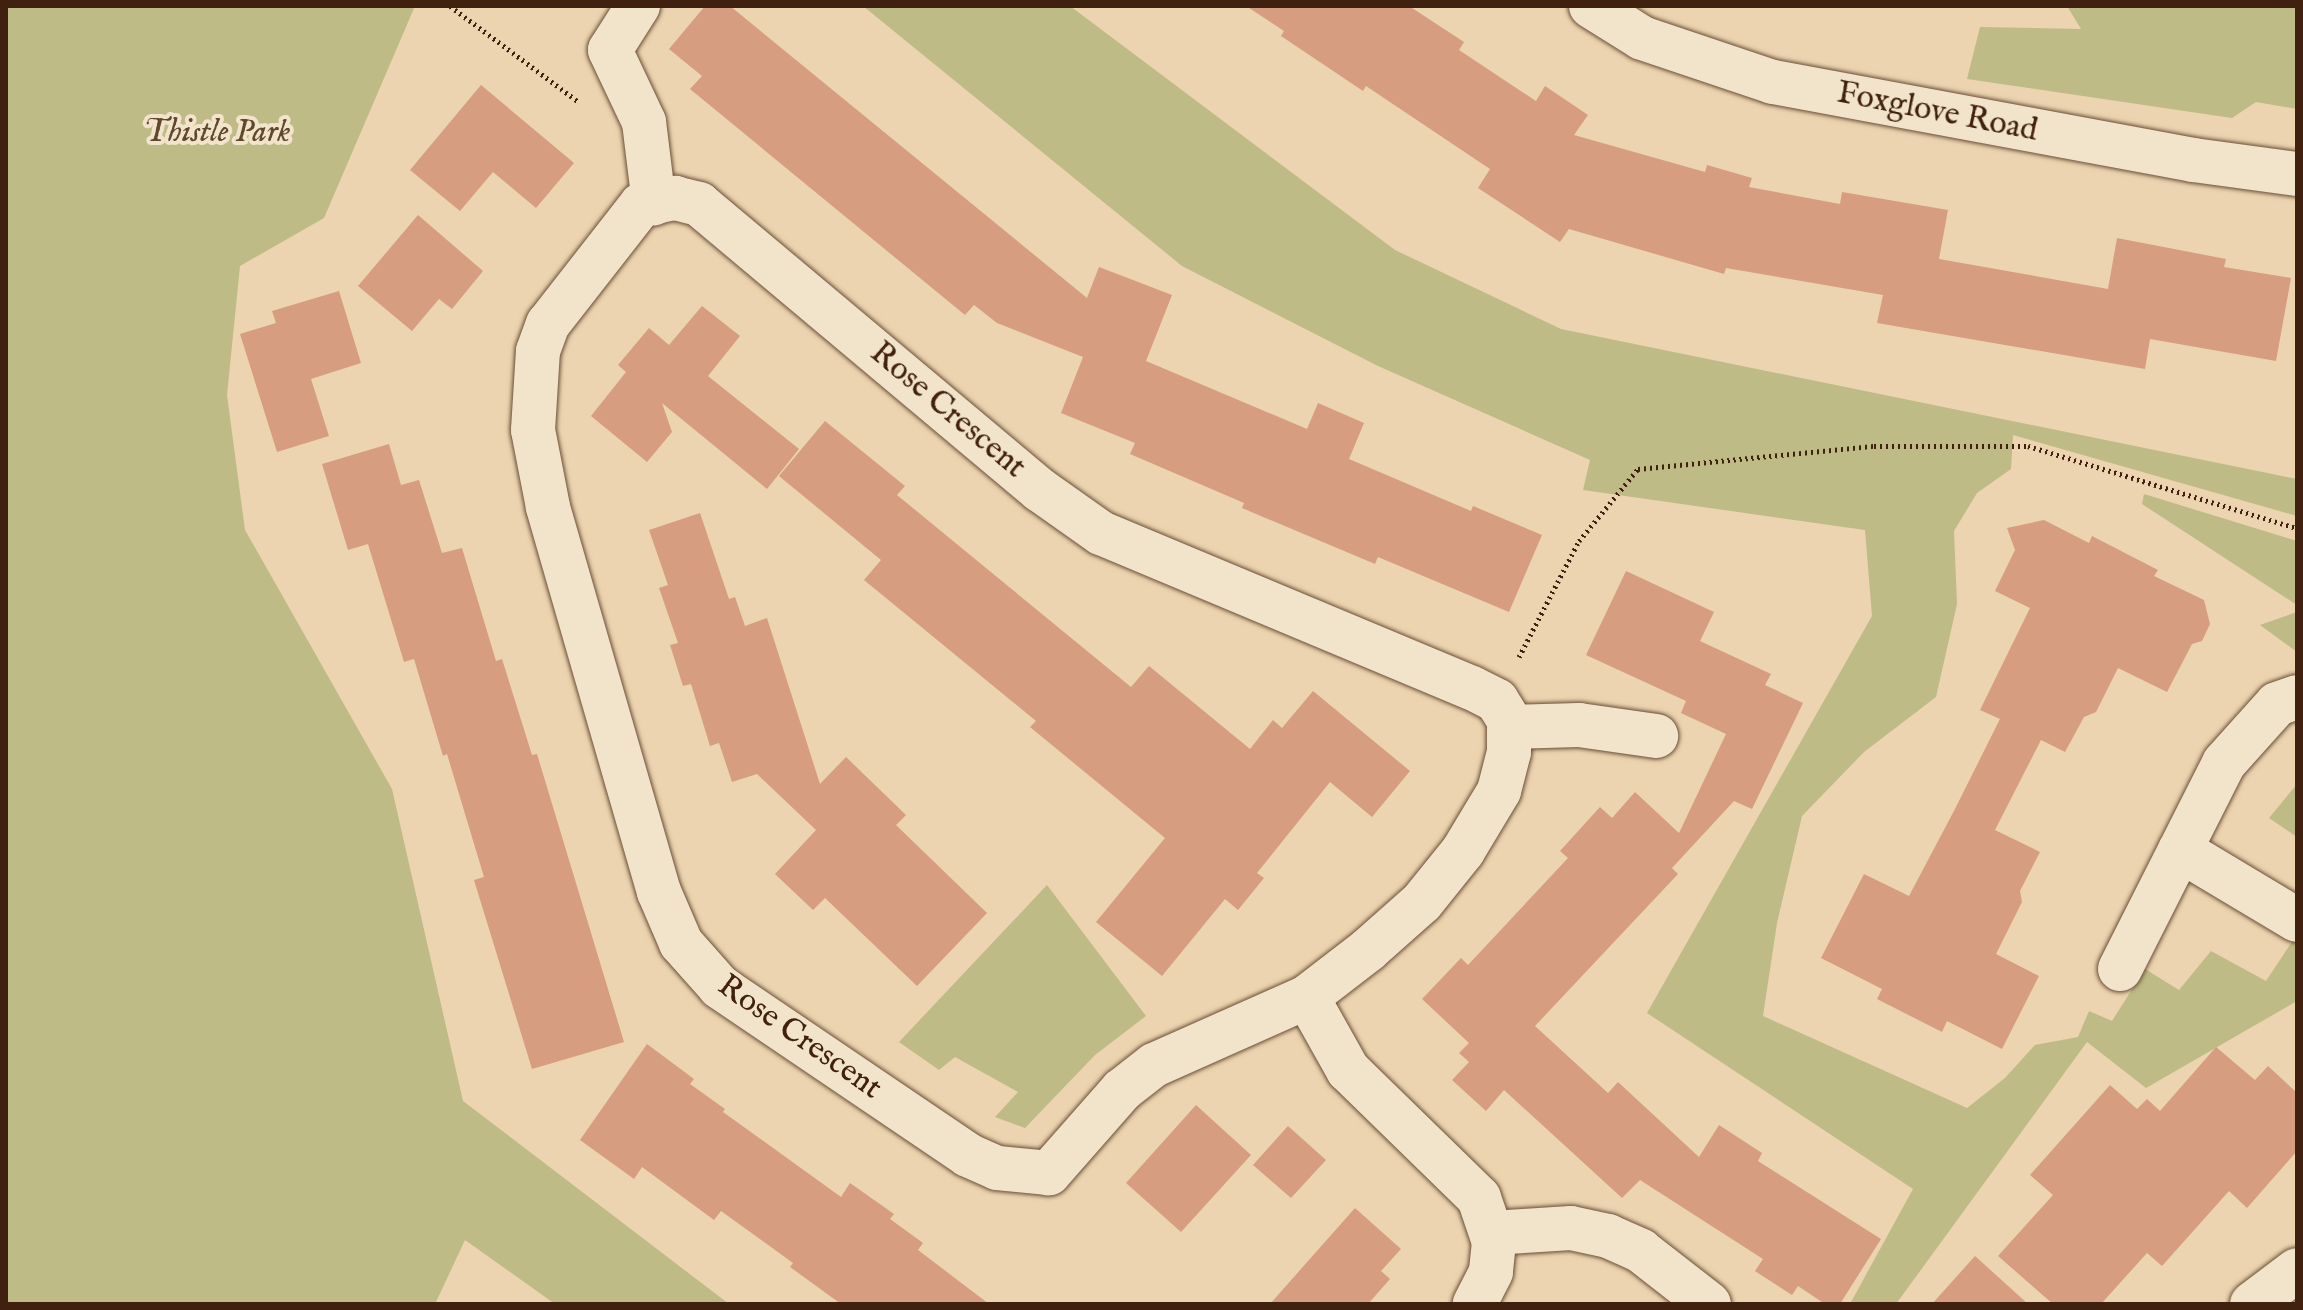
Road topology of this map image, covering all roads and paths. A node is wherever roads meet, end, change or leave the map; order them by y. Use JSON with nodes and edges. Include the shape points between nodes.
{"nodes":[{"id":1,"x":450,"y":6,"type":"edge"},
{"id":2,"x":638,"y":6,"type":"edge"},
{"id":3,"x":1591,"y":6,"type":"edge"},
{"id":4,"x":588,"y":111,"type":"dead end"},
{"id":5,"x":2297,"y":174,"type":"edge"},
{"id":6,"x":654,"y":203,"type":"junction"},
{"id":7,"x":2297,"y":528,"type":"edge"},
{"id":8,"x":2297,"y":697,"type":"edge"},
{"id":9,"x":1503,"y":714,"type":"junction"},
{"id":10,"x":1656,"y":736,"type":"dead end"},
{"id":11,"x":2180,"y":850,"type":"junction"},
{"id":12,"x":2297,"y":920,"type":"edge"},
{"id":13,"x":2120,"y":969,"type":"dead end"},
{"id":14,"x":1307,"y":997,"type":"junction"},
{"id":15,"x":1492,"y":1233,"type":"junction"},
{"id":16,"x":2297,"y":1270,"type":"edge"},
{"id":17,"x":1475,"y":1304,"type":"edge"},
{"id":18,"x":1709,"y":1304,"type":"edge"},
{"id":19,"x":2252,"y":1304,"type":"edge"}],
"edges":[{"from":1,"to":4,"type":"path"},
{"from":2,"to":6,"type":"street","via":[[610,50],[644,122]]},
{"from":3,"to":5,"type":"street","name":"Foxglove Road","via":[[1642,38],[1773,82],[2193,160]]},
{"from":6,"to":9,"type":"street","name":"Rose Crescent","via":[[675,198],[699,204],[1040,490],[1101,533]]},
{"from":6,"to":14,"type":"street","name":"Rose Crescent","via":[[641,205],[548,324],[538,351],[533,430],[548,507],[659,892],[681,943],[720,987],[968,1155],[1010,1170],[1049,1173],[1122,1090],[1154,1065]]},
{"from":7,"to":9,"type":"path","via":[[2028,446],[1874,446],[1638,469],[1579,541]]},
{"from":8,"to":11,"type":"street","via":[[2277,704],[2224,763]]},
{"from":9,"to":10,"type":"street","name":"Rose Crescent"},
{"from":9,"to":14,"type":"street","name":"Rose Crescent","via":[[1509,752],[1499,791],[1463,851],[1422,902]]},
{"from":11,"to":12,"type":"street"},
{"from":11,"to":13,"type":"street"},
{"from":14,"to":15,"type":"street","via":[[1348,1070],[1479,1198]]},
{"from":15,"to":17,"type":"street","via":[[1491,1272]]},
{"from":15,"to":18,"type":"street","via":[[1571,1228],[1608,1236],[1641,1251]]},
{"from":16,"to":19,"type":"street"}]}
